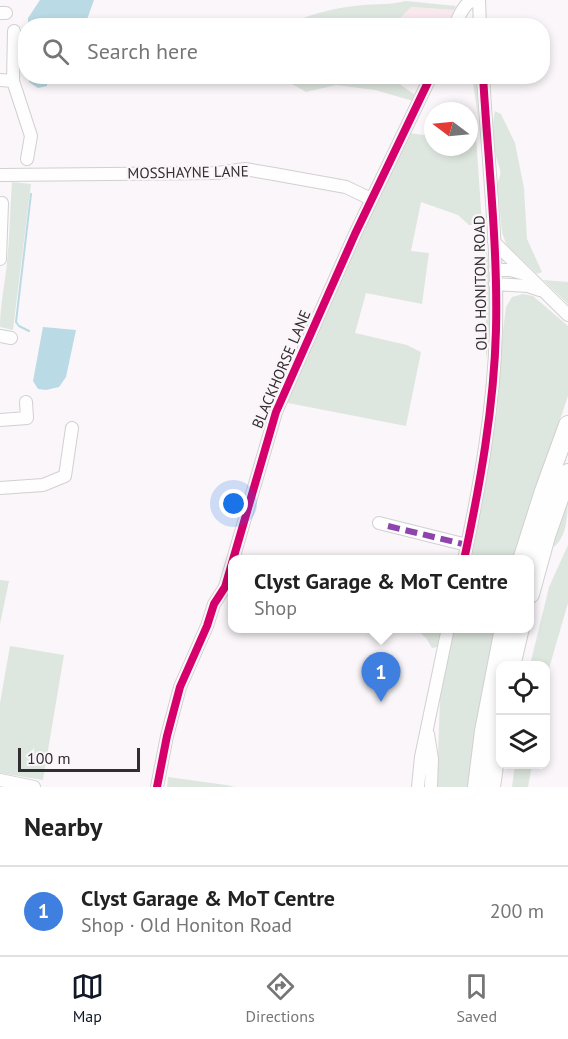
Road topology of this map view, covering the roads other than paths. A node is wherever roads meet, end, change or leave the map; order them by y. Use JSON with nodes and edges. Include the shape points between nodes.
{"nodes":[{"id":1,"x":477,"y":0,"type":"edge"},
{"id":2,"x":459,"y":18,"type":"edge"},
{"id":3,"x":479,"y":18,"type":"edge"},
{"id":4,"x":14,"y":31,"type":"dead end"},
{"id":5,"x":6,"y":80,"type":"edge"},
{"id":6,"x":427,"y":84,"type":"edge"},
{"id":7,"x":484,"y":84,"type":"edge"},
{"id":8,"x":27,"y":159,"type":"dead end"},
{"id":9,"x":0,"y":175,"type":"edge"},
{"id":10,"x":372,"y":199,"type":"junction"},
{"id":11,"x":2,"y":203,"type":"dead end"},
{"id":12,"x":494,"y":242,"type":"junction"},
{"id":13,"x":0,"y":259,"type":"edge"},
{"id":14,"x":495,"y":270,"type":"junction"},
{"id":15,"x":525,"y":274,"type":"junction"},
{"id":16,"x":495,"y":284,"type":"junction"},
{"id":17,"x":541,"y":290,"type":"junction"},
{"id":18,"x":568,"y":315,"type":"edge"},
{"id":19,"x":26,"y":402,"type":"dead end"},
{"id":20,"x":0,"y":420,"type":"edge"},
{"id":21,"x":568,"y":425,"type":"edge"},
{"id":22,"x":72,"y":428,"type":"dead end"},
{"id":23,"x":568,"y":473,"type":"edge"},
{"id":24,"x":0,"y":488,"type":"edge"},
{"id":25,"x":379,"y":523,"type":"dead end"},
{"id":26,"x":467,"y":545,"type":"junction"},
{"id":27,"x":234,"y":555,"type":"edge"},
{"id":28,"x":465,"y":555,"type":"edge"},
{"id":29,"x":524,"y":555,"type":"edge"},
{"id":30,"x":228,"y":577,"type":"edge"},
{"id":31,"x":534,"y":580,"type":"edge"},
{"id":32,"x":447,"y":633,"type":"edge"},
{"id":33,"x":503,"y":633,"type":"edge"},
{"id":34,"x":519,"y":633,"type":"edge"},
{"id":35,"x":512,"y":661,"type":"edge"},
{"id":36,"x":427,"y":730,"type":"junction"},
{"id":37,"x":496,"y":754,"type":"edge"},
{"id":38,"x":0,"y":780,"type":"edge"},
{"id":39,"x":34,"y":787,"type":"edge"},
{"id":40,"x":157,"y":787,"type":"edge"},
{"id":41,"x":418,"y":787,"type":"edge"},
{"id":42,"x":431,"y":787,"type":"edge"},
{"id":43,"x":477,"y":787,"type":"edge"},
{"id":44,"x":491,"y":787,"type":"edge"}],
"edges":[{"from":1,"to":2,"type":"street","via":[[465,6]]},
{"from":1,"to":3,"type":"street"},
{"from":4,"to":5,"type":"street"},
{"from":5,"to":8,"type":"street","via":[[31,136]]},
{"from":6,"to":10,"type":"street","name":"BLACKHORSE LANE"},
{"from":7,"to":12,"type":"street","name":"OLD HONITON ROAD"},
{"from":9,"to":10,"type":"street","name":"MOSSHAYNE LANE","via":[[245,170],[346,187]]},
{"from":10,"to":27,"type":"street","name":"BLACKHORSE LANE","via":[[276,412]]},
{"from":11,"to":13,"type":"street"},
{"from":12,"to":14,"type":"street","name":"OLD HONITON ROAD"},
{"from":12,"to":15,"type":"street"},
{"from":14,"to":15,"type":"street"},
{"from":14,"to":16,"type":"street","name":"OLD HONITON ROAD"},
{"from":15,"to":17,"type":"street"},
{"from":16,"to":17,"type":"street"},
{"from":16,"to":26,"type":"street","name":"OLD HONITON ROAD","via":[[495,352],[485,445]]},
{"from":17,"to":18,"type":"street"},
{"from":19,"to":20,"type":"street","via":[[27,418]]},
{"from":21,"to":29,"type":"highway"},
{"from":22,"to":24,"type":"street","via":[[65,476],[43,485]]},
{"from":23,"to":31,"type":"highway"},
{"from":25,"to":26,"type":"street"},
{"from":26,"to":28,"type":"street","name":"OLD HONITON ROAD"},
{"from":30,"to":40,"type":"street","name":"BLACKHORSE LANE","via":[[180,687]]},
{"from":32,"to":36,"type":"street"},
{"from":33,"to":43,"type":"highway"},
{"from":34,"to":35,"type":"highway"},
{"from":36,"to":41,"type":"street"},
{"from":36,"to":42,"type":"street"},
{"from":37,"to":44,"type":"highway"},
{"from":38,"to":39,"type":"street"}]}
